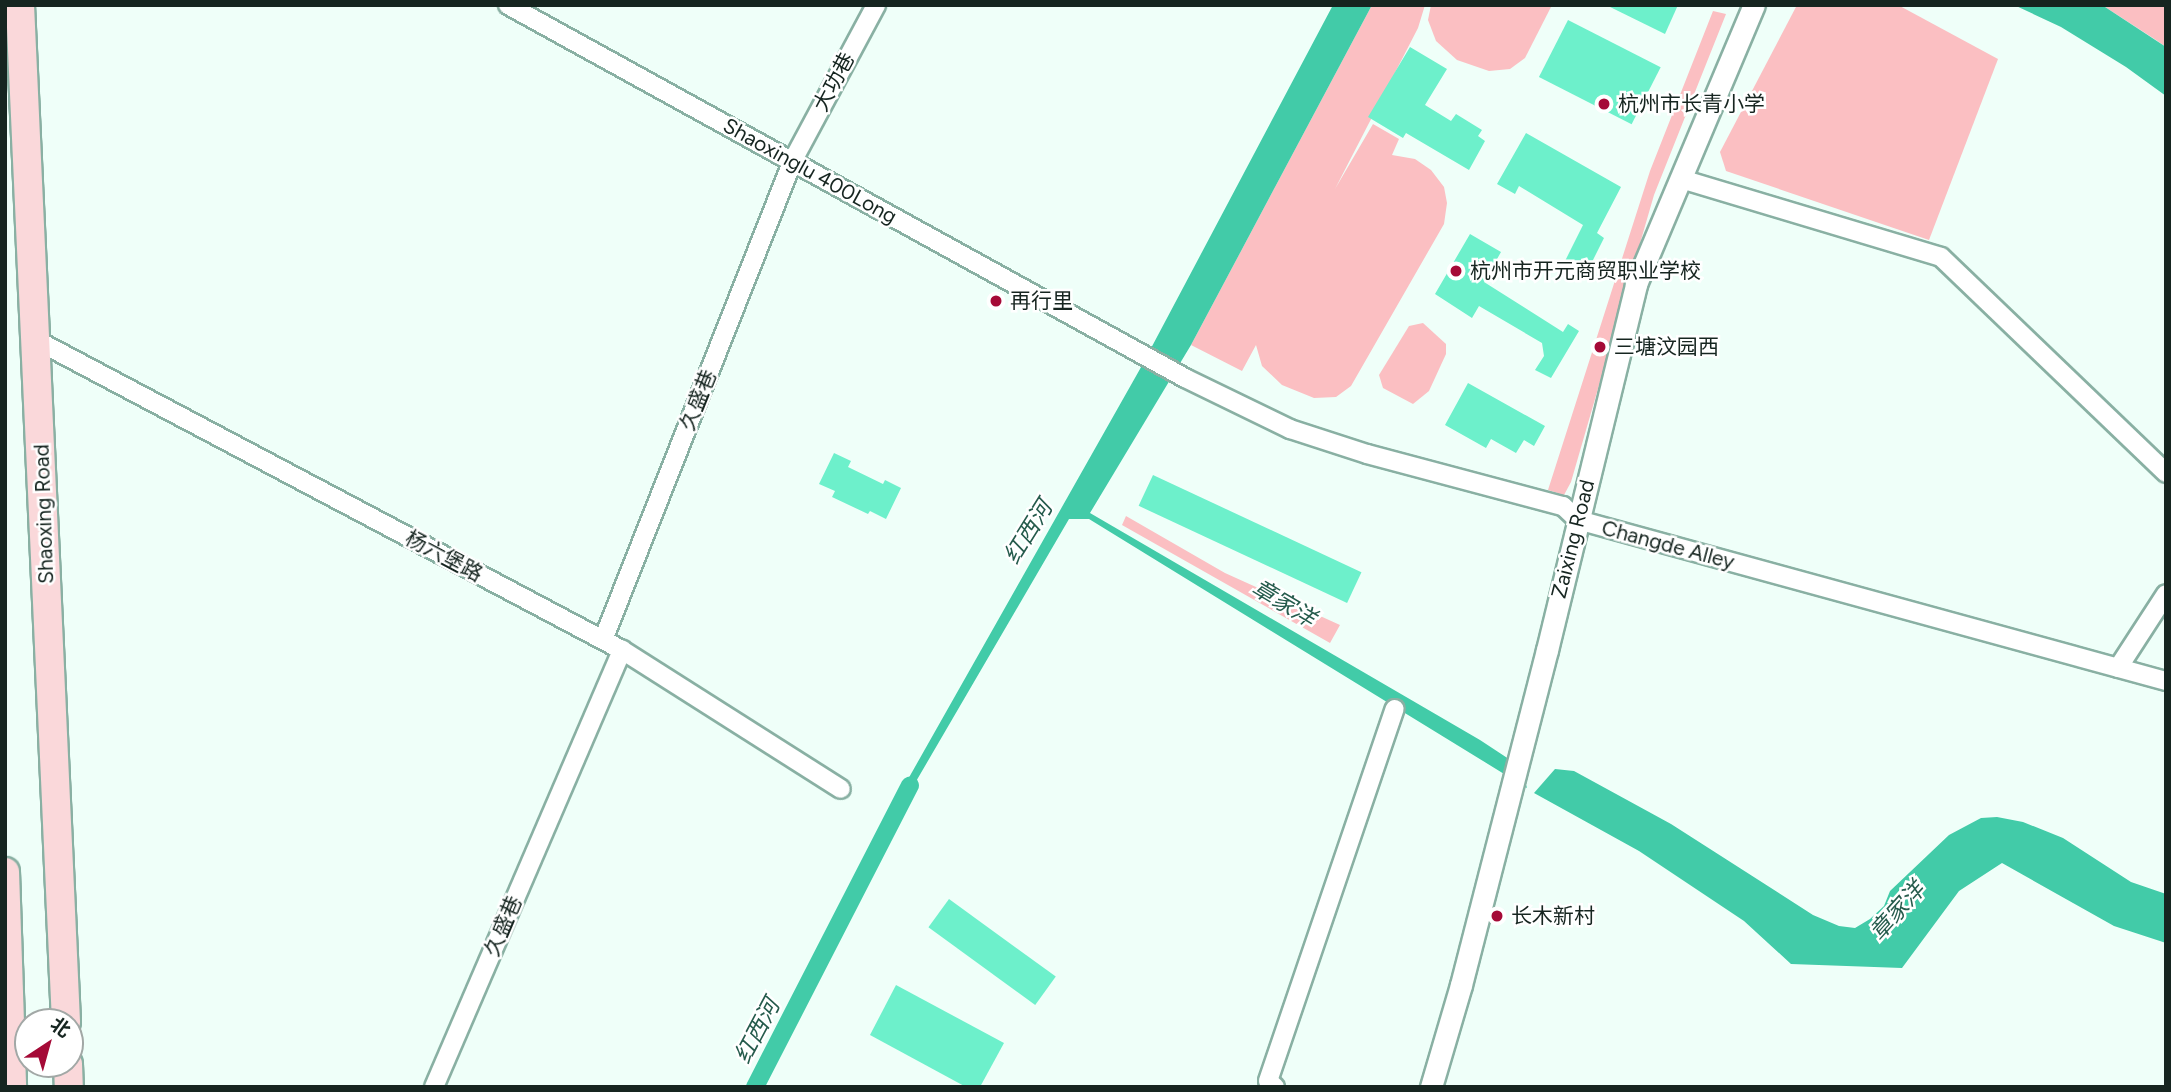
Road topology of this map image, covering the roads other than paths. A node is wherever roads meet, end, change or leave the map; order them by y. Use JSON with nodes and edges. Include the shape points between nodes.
{"nodes":[{"id":1,"x":20,"y":5,"type":"edge"},
{"id":2,"x":508,"y":5,"type":"edge"},
{"id":3,"x":876,"y":5,"type":"edge"},
{"id":4,"x":1754,"y":5,"type":"edge"},
{"id":5,"x":793,"y":160,"type":"junction"},
{"id":6,"x":1681,"y":178,"type":"junction"},
{"id":7,"x":1111,"y":337,"type":"joint"},
{"id":8,"x":36,"y":340,"type":"junction"},
{"id":9,"x":2166,"y":473,"type":"edge"},
{"id":10,"x":1578,"y":520,"type":"junction"},
{"id":11,"x":2166,"y":594,"type":"edge"},
{"id":12,"x":603,"y":640,"type":"junction"},
{"id":13,"x":622,"y":650,"type":"junction"},
{"id":14,"x":2118,"y":668,"type":"junction"},
{"id":15,"x":2166,"y":681,"type":"edge"},
{"id":16,"x":1395,"y":709,"type":"dead end"},
{"id":17,"x":841,"y":789,"type":"dead end"},
{"id":18,"x":5,"y":872,"type":"edge"},
{"id":19,"x":65,"y":1008,"type":"edge"},
{"id":20,"x":12,"y":1087,"type":"edge"},
{"id":21,"x":433,"y":1087,"type":"edge"},
{"id":22,"x":1275,"y":1087,"type":"edge"},
{"id":23,"x":1431,"y":1087,"type":"edge"}],
"edges":[{"from":1,"to":8,"type":"main road","name":"Shaoxing Road"},
{"from":2,"to":5,"type":"street","name":"Shaoxinglu 400Long"},
{"from":3,"to":5,"type":"street","name":"大功巷"},
{"from":4,"to":6,"type":"street","name":"Zaixing Road"},
{"from":5,"to":7,"type":"street","name":"Shaoxinglu 400Long"},
{"from":5,"to":12,"type":"street","name":"久盛巷"},
{"from":6,"to":9,"type":"street","via":[[1941,257]]},
{"from":6,"to":10,"type":"street","name":"Zaixing Road","via":[[1636,284]]},
{"from":7,"to":10,"type":"street","name":"Changde Alley","via":[[1290,429],[1563,506]]},
{"from":8,"to":12,"type":"street","name":"杨六堡路"},
{"from":8,"to":19,"type":"main road","name":"Shaoxing Road"},
{"from":10,"to":14,"type":"street","name":"Changde Alley"},
{"from":10,"to":23,"type":"street","name":"Zaixing Road"},
{"from":11,"to":14,"type":"street"},
{"from":12,"to":13,"type":"street","name":"杨六堡路"},
{"from":13,"to":17,"type":"street","name":"杨六堡路"},
{"from":13,"to":21,"type":"street","name":"久盛巷"},
{"from":14,"to":15,"type":"street","name":"Changde Alley"},
{"from":16,"to":22,"type":"street","via":[[1268,1081]]},
{"from":18,"to":20,"type":"main road"}]}
